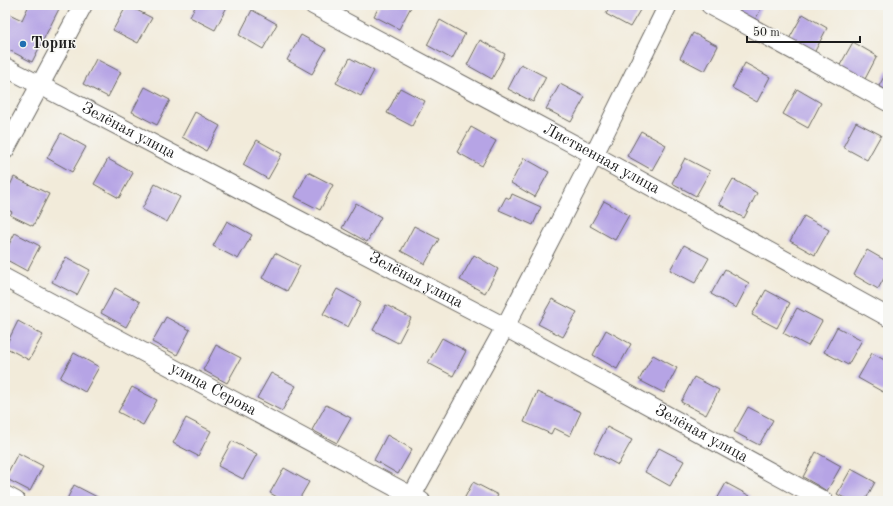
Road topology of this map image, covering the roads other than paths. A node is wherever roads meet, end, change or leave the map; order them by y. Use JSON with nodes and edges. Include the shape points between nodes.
{"nodes":[{"id":1,"x":83,"y":5,"type":"edge"},
{"id":2,"x":312,"y":5,"type":"edge"},
{"id":3,"x":668,"y":5,"type":"edge"},
{"id":4,"x":710,"y":5,"type":"edge"},
{"id":5,"x":5,"y":66,"type":"edge"},
{"id":6,"x":40,"y":85,"type":"junction"},
{"id":7,"x":888,"y":102,"type":"edge"},
{"id":8,"x":5,"y":150,"type":"edge"},
{"id":9,"x":594,"y":154,"type":"junction"},
{"id":10,"x":5,"y":278,"type":"edge"},
{"id":11,"x":888,"y":316,"type":"edge"},
{"id":12,"x":505,"y":327,"type":"junction"},
{"id":13,"x":5,"y":495,"type":"edge"},
{"id":14,"x":414,"y":499,"type":"edge"},
{"id":15,"x":16,"y":501,"type":"edge"},
{"id":16,"x":824,"y":501,"type":"edge"}],
"edges":[{"from":1,"to":6,"type":"street"},
{"from":2,"to":9,"type":"street","name":"Лиственная улица"},
{"from":3,"to":9,"type":"street"},
{"from":4,"to":7,"type":"street"},
{"from":5,"to":6,"type":"street","name":"Зелёная улица"},
{"from":6,"to":8,"type":"street"},
{"from":6,"to":12,"type":"street","name":"Зелёная улица"},
{"from":9,"to":11,"type":"street","name":"Лиственная улица"},
{"from":9,"to":12,"type":"street"},
{"from":10,"to":14,"type":"street","name":"улица Серова"},
{"from":12,"to":14,"type":"street"},
{"from":12,"to":16,"type":"street","name":"Зелёная улица"},
{"from":13,"to":15,"type":"street"}]}
